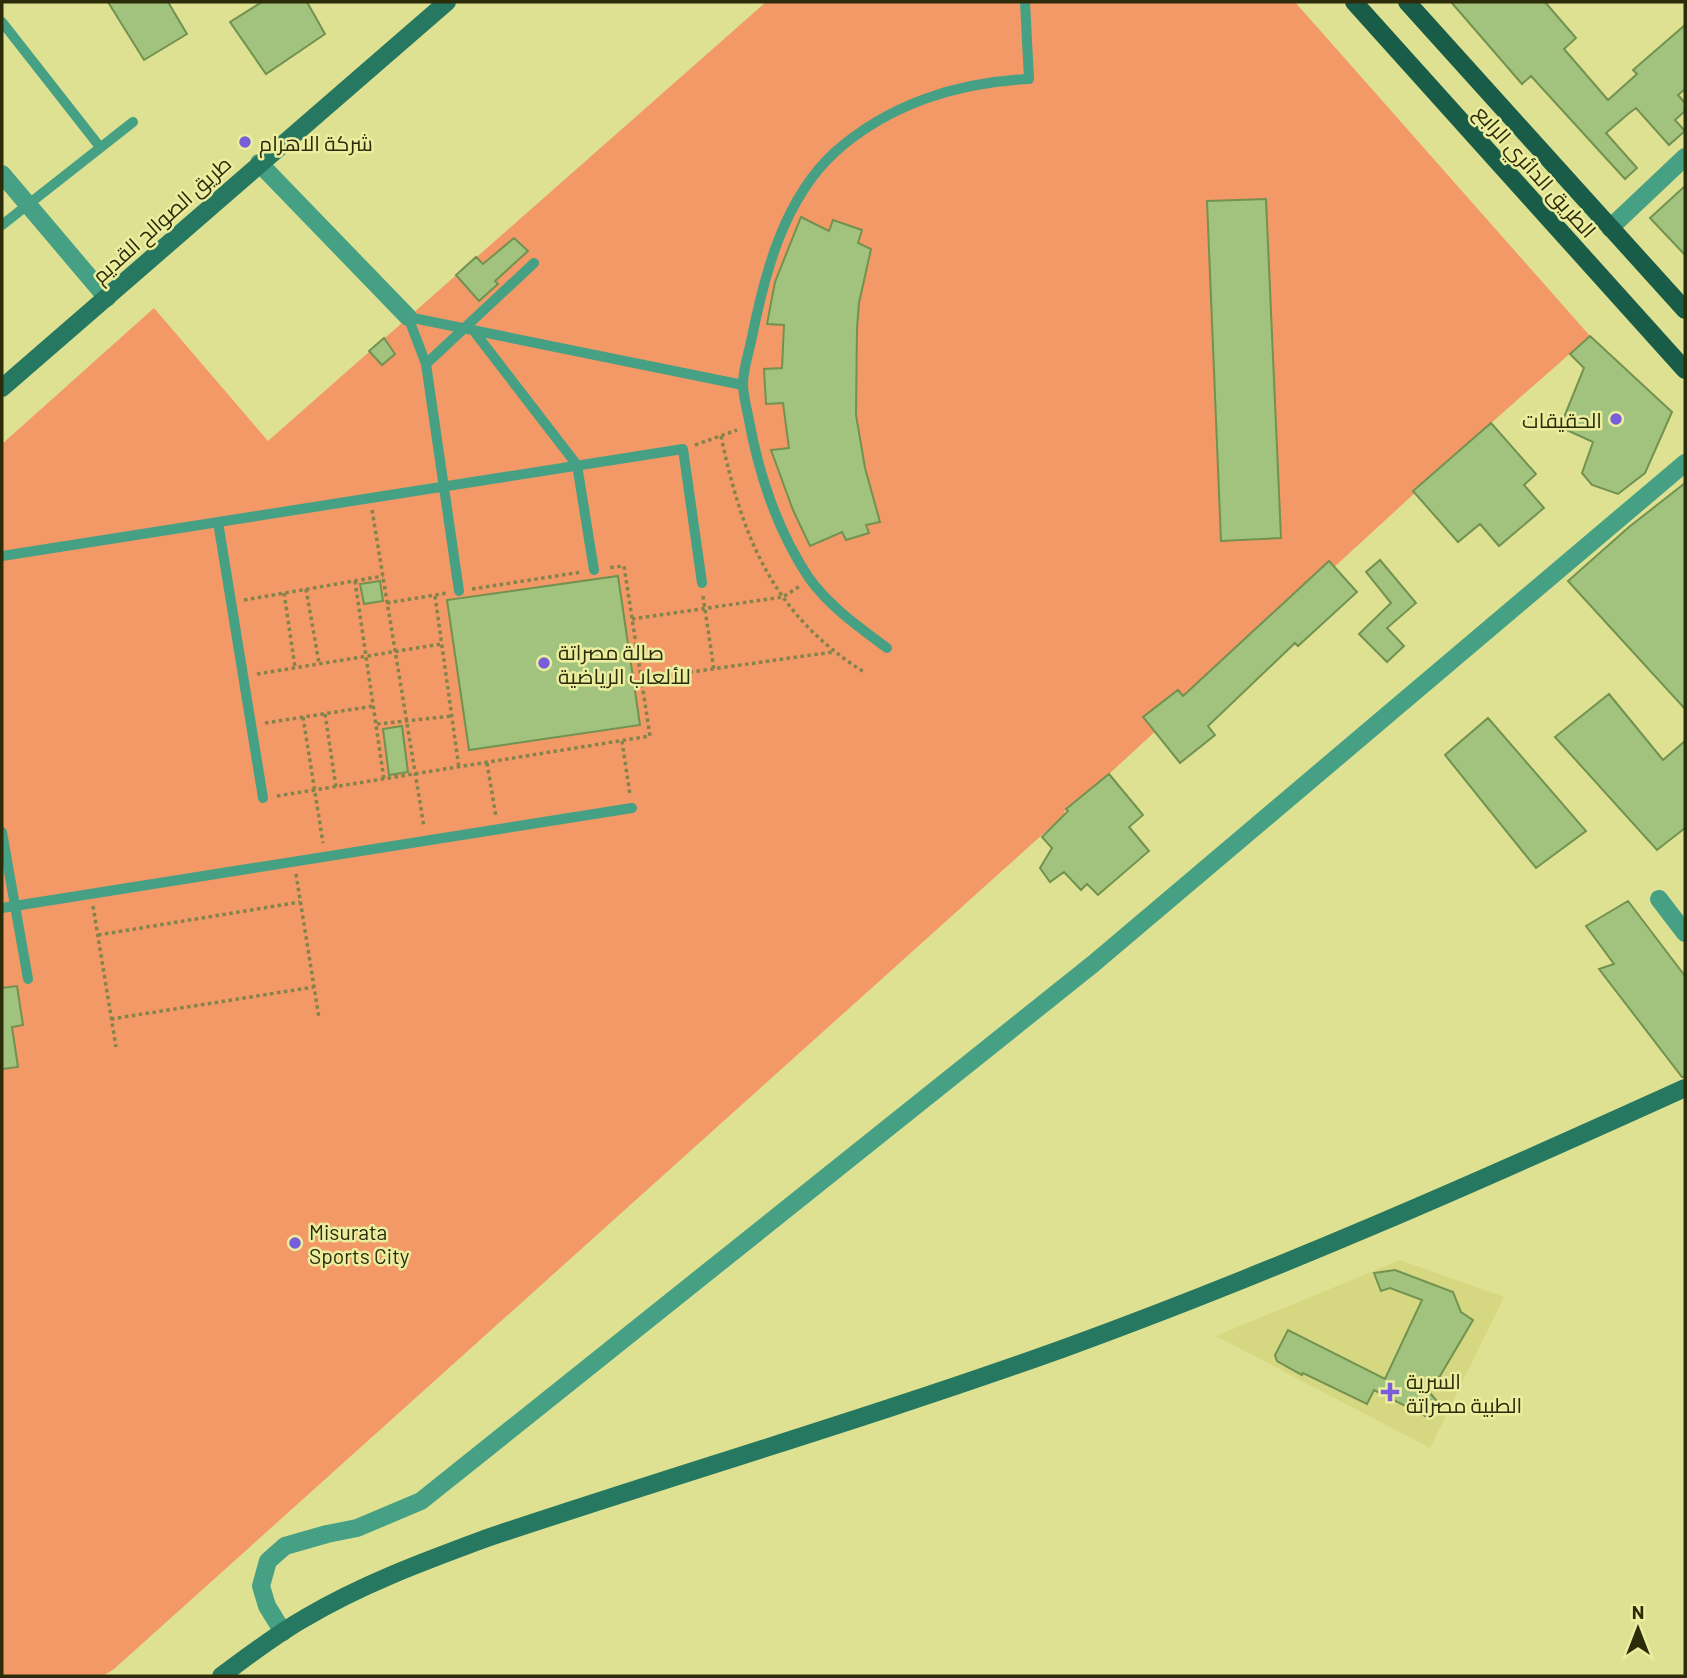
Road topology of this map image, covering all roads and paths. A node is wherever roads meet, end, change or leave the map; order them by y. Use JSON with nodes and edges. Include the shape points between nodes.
{"nodes":[{"id":1,"x":447,"y":2,"type":"edge"},
{"id":2,"x":1025,"y":2,"type":"edge"},
{"id":3,"x":1354,"y":2,"type":"edge"},
{"id":4,"x":1407,"y":2,"type":"edge"},
{"id":5,"x":2,"y":22,"type":"edge"},
{"id":6,"x":133,"y":122,"type":"dead end"},
{"id":7,"x":100,"y":147,"type":"junction"},
{"id":8,"x":1685,"y":157,"type":"edge"},
{"id":9,"x":259,"y":163,"type":"junction"},
{"id":10,"x":2,"y":174,"type":"edge"},
{"id":11,"x":26,"y":204,"type":"junction"},
{"id":12,"x":2,"y":225,"type":"edge"},
{"id":13,"x":1610,"y":228,"type":"junction"},
{"id":14,"x":534,"y":264,"type":"dead end"},
{"id":15,"x":107,"y":298,"type":"junction"},
{"id":16,"x":1685,"y":310,"type":"edge"},
{"id":17,"x":408,"y":317,"type":"junction"},
{"id":18,"x":469,"y":329,"type":"junction"},
{"id":19,"x":426,"y":364,"type":"junction"},
{"id":20,"x":1685,"y":370,"type":"edge"},
{"id":21,"x":743,"y":385,"type":"junction"},
{"id":22,"x":2,"y":388,"type":"edge"},
{"id":23,"x":750,"y":425,"type":"junction"},
{"id":24,"x":721,"y":436,"type":"junction"},
{"id":25,"x":683,"y":449,"type":"junction"},
{"id":26,"x":1685,"y":463,"type":"edge"},
{"id":27,"x":577,"y":465,"type":"junction"},
{"id":28,"x":444,"y":486,"type":"junction"},
{"id":29,"x":370,"y":498,"type":"junction"},
{"id":30,"x":218,"y":522,"type":"junction"},
{"id":31,"x":2,"y":556,"type":"edge"},
{"id":32,"x":594,"y":570,"type":"junction"},
{"id":33,"x":383,"y":576,"type":"junction"},
{"id":34,"x":810,"y":579,"type":"junction"},
{"id":35,"x":355,"y":581,"type":"junction"},
{"id":36,"x":702,"y":583,"type":"joint"},
{"id":37,"x":306,"y":589,"type":"junction"},
{"id":38,"x":459,"y":592,"type":"junction"},
{"id":39,"x":284,"y":593,"type":"junction"},
{"id":40,"x":434,"y":596,"type":"junction"},
{"id":41,"x":783,"y":597,"type":"junction"},
{"id":42,"x":231,"y":603,"type":"junction"},
{"id":43,"x":387,"y":603,"type":"junction"},
{"id":44,"x":705,"y":608,"type":"junction"},
{"id":45,"x":632,"y":618,"type":"junction"},
{"id":46,"x":441,"y":644,"type":"junction"},
{"id":47,"x":887,"y":648,"type":"dead end"},
{"id":48,"x":395,"y":651,"type":"junction"},
{"id":49,"x":834,"y":651,"type":"junction"},
{"id":50,"x":366,"y":656,"type":"junction"},
{"id":51,"x":319,"y":664,"type":"junction"},
{"id":52,"x":295,"y":667,"type":"junction"},
{"id":53,"x":714,"y":670,"type":"junction"},
{"id":54,"x":864,"y":672,"type":"dead end"},
{"id":55,"x":243,"y":676,"type":"junction"},
{"id":56,"x":641,"y":679,"type":"junction"},
{"id":57,"x":374,"y":706,"type":"junction"},
{"id":58,"x":325,"y":713,"type":"junction"},
{"id":59,"x":452,"y":716,"type":"junction"},
{"id":60,"x":303,"y":717,"type":"junction"},
{"id":61,"x":407,"y":721,"type":"junction"},
{"id":62,"x":377,"y":724,"type":"junction"},
{"id":63,"x":251,"y":726,"type":"junction"},
{"id":64,"x":621,"y":741,"type":"junction"},
{"id":65,"x":487,"y":763,"type":"junction"},
{"id":66,"x":459,"y":768,"type":"junction"},
{"id":67,"x":415,"y":775,"type":"junction"},
{"id":68,"x":384,"y":780,"type":"junction"},
{"id":69,"x":336,"y":787,"type":"junction"},
{"id":70,"x":315,"y":790,"type":"junction"},
{"id":71,"x":262,"y":798,"type":"joint"},
{"id":72,"x":632,"y":808,"type":"joint"},
{"id":73,"x":498,"y":829,"type":"junction"},
{"id":74,"x":2,"y":832,"type":"edge"},
{"id":75,"x":426,"y":841,"type":"junction"},
{"id":76,"x":325,"y":856,"type":"junction"},
{"id":77,"x":294,"y":861,"type":"junction"},
{"id":78,"x":91,"y":894,"type":"junction"},
{"id":79,"x":1659,"y":899,"type":"dead end"},
{"id":80,"x":300,"y":902,"type":"junction"},
{"id":81,"x":14,"y":906,"type":"junction"},
{"id":82,"x":2,"y":908,"type":"edge"},
{"id":83,"x":1685,"y":933,"type":"edge"},
{"id":84,"x":98,"y":934,"type":"junction"},
{"id":85,"x":28,"y":979,"type":"dead end"},
{"id":86,"x":314,"y":987,"type":"junction"},
{"id":87,"x":319,"y":1018,"type":"dead end"},
{"id":88,"x":111,"y":1019,"type":"junction"},
{"id":89,"x":116,"y":1047,"type":"dead end"},
{"id":90,"x":1685,"y":1088,"type":"edge"},
{"id":91,"x":283,"y":1632,"type":"junction"},
{"id":92,"x":221,"y":1676,"type":"edge"}],
"edges":[{"from":1,"to":9,"type":"street","name":"طريق الصوالح القديم"},
{"from":2,"to":21,"type":"lane","via":[[1029,79],[955,89],[912,103],[872,124],[834,153],[806,185],[766,274]]},
{"from":3,"to":20,"type":"main road","name":"الطريق الدائري الرابع"},
{"from":4,"to":13,"type":"main road","name":"الطريق الدائري الرابع"},
{"from":5,"to":7,"type":"lane"},
{"from":6,"to":7,"type":"lane"},
{"from":7,"to":11,"type":"lane"},
{"from":8,"to":13,"type":"street"},
{"from":9,"to":15,"type":"street","name":"طريق الصوالح القديم"},
{"from":9,"to":17,"type":"street"},
{"from":10,"to":11,"type":"street"},
{"from":11,"to":12,"type":"lane"},
{"from":11,"to":15,"type":"street"},
{"from":13,"to":16,"type":"main road","name":"الطريق الدائري الرابع"},
{"from":14,"to":18,"type":"lane"},
{"from":15,"to":22,"type":"street","name":"طريق الصوالح القديم"},
{"from":17,"to":18,"type":"lane"},
{"from":17,"to":19,"type":"lane"},
{"from":18,"to":19,"type":"lane"},
{"from":18,"to":21,"type":"lane"},
{"from":18,"to":27,"type":"lane"},
{"from":19,"to":28,"type":"lane"},
{"from":21,"to":23,"type":"lane"},
{"from":23,"to":24,"type":"path"},
{"from":23,"to":34,"type":"lane","via":[[769,497]]},
{"from":24,"to":25,"type":"path"},
{"from":24,"to":41,"type":"path","via":[[752,546]]},
{"from":25,"to":27,"type":"lane"},
{"from":25,"to":36,"type":"lane"},
{"from":26,"to":91,"type":"street","via":[[1093,964],[421,1501],[358,1528],[285,1546],[268,1561],[261,1586]]},
{"from":27,"to":28,"type":"lane"},
{"from":27,"to":32,"type":"lane"},
{"from":28,"to":29,"type":"lane"},
{"from":28,"to":38,"type":"lane"},
{"from":29,"to":30,"type":"lane"},
{"from":29,"to":33,"type":"path"},
{"from":30,"to":31,"type":"lane"},
{"from":30,"to":42,"type":"lane"},
{"from":32,"to":38,"type":"path"},
{"from":32,"to":45,"type":"path","via":[[624,566]]},
{"from":33,"to":35,"type":"path"},
{"from":33,"to":43,"type":"path"},
{"from":34,"to":41,"type":"path"},
{"from":34,"to":47,"type":"lane","via":[[835,608]]},
{"from":35,"to":37,"type":"path"},
{"from":35,"to":50,"type":"path"},
{"from":36,"to":44,"type":"path"},
{"from":37,"to":39,"type":"path"},
{"from":37,"to":51,"type":"path"},
{"from":38,"to":40,"type":"path"},
{"from":39,"to":42,"type":"path"},
{"from":39,"to":52,"type":"path"},
{"from":40,"to":43,"type":"path"},
{"from":40,"to":46,"type":"path"},
{"from":41,"to":44,"type":"path"},
{"from":41,"to":49,"type":"path"},
{"from":42,"to":55,"type":"lane"},
{"from":43,"to":48,"type":"path"},
{"from":44,"to":45,"type":"path"},
{"from":44,"to":53,"type":"path"},
{"from":45,"to":56,"type":"path"},
{"from":46,"to":48,"type":"path"},
{"from":46,"to":59,"type":"path"},
{"from":48,"to":50,"type":"path"},
{"from":48,"to":61,"type":"path"},
{"from":49,"to":53,"type":"path"},
{"from":49,"to":54,"type":"path"},
{"from":50,"to":51,"type":"path"},
{"from":50,"to":57,"type":"path"},
{"from":51,"to":52,"type":"path"},
{"from":52,"to":55,"type":"path"},
{"from":53,"to":56,"type":"path"},
{"from":55,"to":63,"type":"lane"},
{"from":56,"to":64,"type":"path","via":[[650,736]]},
{"from":57,"to":58,"type":"path"},
{"from":57,"to":62,"type":"path"},
{"from":58,"to":60,"type":"path"},
{"from":58,"to":69,"type":"path"},
{"from":59,"to":61,"type":"path"},
{"from":59,"to":66,"type":"path"},
{"from":60,"to":63,"type":"path"},
{"from":60,"to":70,"type":"path"},
{"from":61,"to":62,"type":"path"},
{"from":61,"to":67,"type":"path"},
{"from":62,"to":68,"type":"path"},
{"from":63,"to":71,"type":"lane"},
{"from":64,"to":65,"type":"path"},
{"from":64,"to":72,"type":"path"},
{"from":65,"to":66,"type":"path"},
{"from":65,"to":73,"type":"path"},
{"from":66,"to":67,"type":"path"},
{"from":67,"to":68,"type":"path"},
{"from":67,"to":75,"type":"path"},
{"from":68,"to":69,"type":"path"},
{"from":69,"to":70,"type":"path"},
{"from":70,"to":71,"type":"path"},
{"from":70,"to":76,"type":"path"},
{"from":72,"to":73,"type":"lane"},
{"from":73,"to":75,"type":"lane"},
{"from":74,"to":81,"type":"lane"},
{"from":75,"to":76,"type":"lane"},
{"from":76,"to":77,"type":"lane"},
{"from":77,"to":78,"type":"lane"},
{"from":77,"to":80,"type":"path"},
{"from":78,"to":81,"type":"lane"},
{"from":78,"to":84,"type":"path"},
{"from":79,"to":83,"type":"street"},
{"from":80,"to":84,"type":"path"},
{"from":80,"to":86,"type":"path"},
{"from":81,"to":82,"type":"lane"},
{"from":81,"to":85,"type":"lane"},
{"from":84,"to":88,"type":"path"},
{"from":86,"to":87,"type":"path"},
{"from":86,"to":88,"type":"path"},
{"from":88,"to":89,"type":"path"},
{"from":90,"to":91,"type":"street","via":[[1466,1187],[1206,1294],[944,1390],[487,1538],[367,1586]]},
{"from":91,"to":92,"type":"street"}]}
